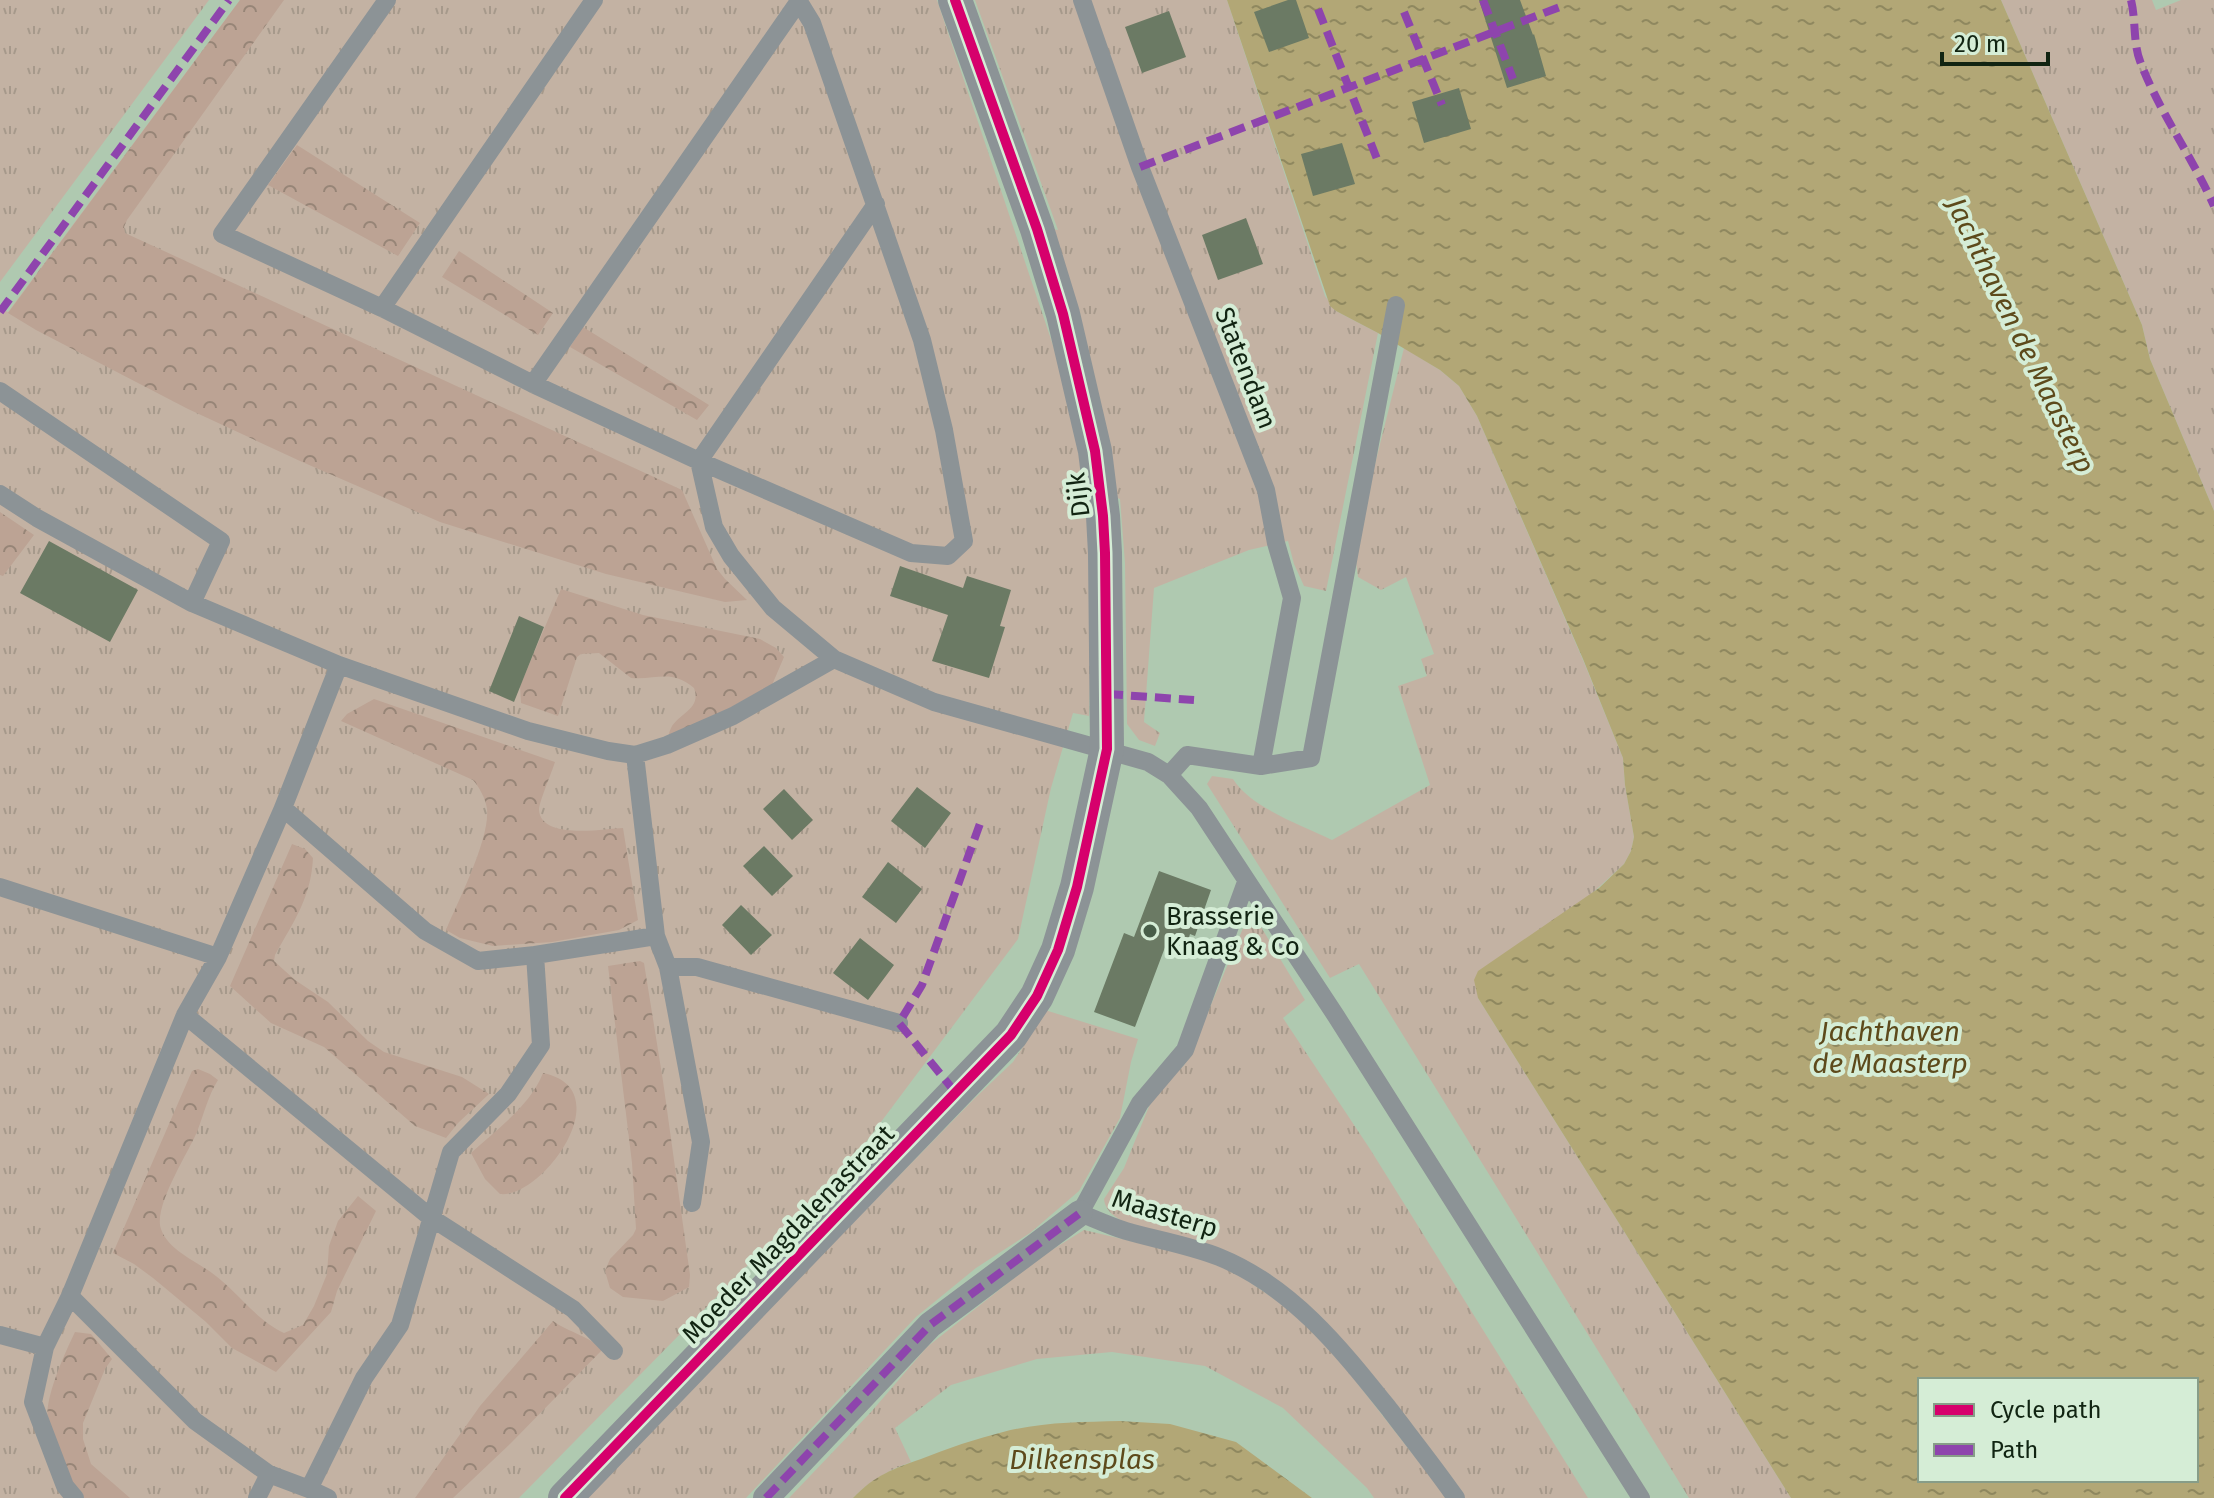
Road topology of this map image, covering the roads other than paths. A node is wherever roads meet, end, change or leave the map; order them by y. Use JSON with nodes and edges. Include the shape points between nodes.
{"nodes":[{"id":1,"x":387,"y":0,"type":"edge"},
{"id":2,"x":594,"y":0,"type":"edge"},
{"id":3,"x":955,"y":0,"type":"edge"},
{"id":4,"x":1082,"y":0,"type":"edge"},
{"id":5,"x":798,"y":1,"type":"edge"},
{"id":6,"x":876,"y":204,"type":"junction"},
{"id":7,"x":1396,"y":305,"type":"dead end"},
{"id":8,"x":382,"y":308,"type":"junction"},
{"id":9,"x":533,"y":384,"type":"junction"},
{"id":10,"x":0,"y":391,"type":"edge"},
{"id":11,"x":699,"y":461,"type":"junction"},
{"id":12,"x":0,"y":494,"type":"edge"},
{"id":13,"x":192,"y":603,"type":"junction"},
{"id":14,"x":834,"y":659,"type":"junction"},
{"id":15,"x":339,"y":665,"type":"junction"},
{"id":16,"x":1107,"y":749,"type":"junction"},
{"id":17,"x":635,"y":755,"type":"junction"},
{"id":18,"x":1261,"y":766,"type":"junction"},
{"id":19,"x":1169,"y":775,"type":"junction"},
{"id":20,"x":283,"y":808,"type":"junction"},
{"id":21,"x":1246,"y":882,"type":"junction"},
{"id":22,"x":0,"y":887,"type":"edge"},
{"id":23,"x":656,"y":936,"type":"junction"},
{"id":24,"x":535,"y":955,"type":"junction"},
{"id":25,"x":218,"y":957,"type":"junction"},
{"id":26,"x":668,"y":967,"type":"junction"},
{"id":27,"x":1037,"y":996,"type":"joint"},
{"id":28,"x":185,"y":1015,"type":"junction"},
{"id":29,"x":899,"y":1023,"type":"dead end"},
{"id":30,"x":692,"y":1203,"type":"dead end"},
{"id":31,"x":1080,"y":1213,"type":"junction"},
{"id":32,"x":430,"y":1217,"type":"junction"},
{"id":33,"x":70,"y":1296,"type":"junction"},
{"id":34,"x":0,"y":1335,"type":"edge"},
{"id":35,"x":45,"y":1347,"type":"junction"},
{"id":36,"x":614,"y":1351,"type":"dead end"},
{"id":37,"x":269,"y":1474,"type":"junction"},
{"id":38,"x":309,"y":1489,"type":"junction"},
{"id":39,"x":75,"y":1498,"type":"edge"},
{"id":40,"x":257,"y":1498,"type":"edge"},
{"id":41,"x":328,"y":1498,"type":"edge"},
{"id":42,"x":565,"y":1498,"type":"edge"},
{"id":43,"x":766,"y":1498,"type":"edge"},
{"id":44,"x":1456,"y":1498,"type":"edge"},
{"id":45,"x":1641,"y":1498,"type":"edge"}],
"edges":[{"from":1,"to":8,"type":"lane","via":[[222,234]]},
{"from":2,"to":8,"type":"lane"},
{"from":3,"to":16,"type":"street","name":"Dijk","via":[[1037,229],[1095,451],[1105,553]]},
{"from":4,"to":18,"type":"lane","name":"Statendam","via":[[1140,167],[1266,490],[1292,598]]},
{"from":5,"to":6,"type":"lane","via":[[812,23]]},
{"from":5,"to":9,"type":"lane"},
{"from":6,"to":11,"type":"lane"},
{"from":6,"to":11,"type":"lane","via":[[922,340],[964,541],[948,556],[911,553]]},
{"from":7,"to":18,"type":"lane","via":[[1311,758]]},
{"from":8,"to":9,"type":"lane"},
{"from":9,"to":11,"type":"lane"},
{"from":10,"to":13,"type":"lane","via":[[221,541]]},
{"from":11,"to":14,"type":"lane","via":[[714,527],[731,556],[773,608]]},
{"from":12,"to":13,"type":"lane"},
{"from":13,"to":15,"type":"lane"},
{"from":14,"to":16,"type":"lane","via":[[934,702]]},
{"from":14,"to":17,"type":"lane","via":[[733,716]]},
{"from":15,"to":17,"type":"lane","via":[[528,731]]},
{"from":15,"to":20,"type":"lane"},
{"from":16,"to":19,"type":"lane"},
{"from":16,"to":27,"type":"street","name":"Dijk","via":[[1077,887]]},
{"from":17,"to":23,"type":"lane"},
{"from":18,"to":19,"type":"lane","via":[[1187,755]]},
{"from":19,"to":21,"type":"lane","via":[[1199,808]]},
{"from":20,"to":24,"type":"lane","via":[[438,939],[478,961]]},
{"from":20,"to":25,"type":"lane"},
{"from":21,"to":31,"type":"lane","name":"Maasterp","via":[[1185,1050],[1140,1103]]},
{"from":21,"to":45,"type":"lane"},
{"from":22,"to":25,"type":"lane"},
{"from":23,"to":24,"type":"lane"},
{"from":23,"to":26,"type":"lane"},
{"from":24,"to":32,"type":"lane","via":[[541,1045],[508,1094],[451,1152]]},
{"from":25,"to":28,"type":"lane"},
{"from":26,"to":29,"type":"lane","via":[[697,967]]},
{"from":26,"to":30,"type":"lane","via":[[701,1142]]},
{"from":27,"to":42,"type":"street","name":"Moeder Magdalenastraat","via":[[1011,1035]]},
{"from":28,"to":32,"type":"lane"},
{"from":28,"to":33,"type":"lane"},
{"from":31,"to":43,"type":"street","via":[[930,1325]]},
{"from":31,"to":44,"type":"lane","name":"Maasterp","via":[[1221,1258],[1282,1292],[1334,1342]]},
{"from":32,"to":36,"type":"lane","via":[[573,1309]]},
{"from":32,"to":38,"type":"lane","via":[[400,1325],[364,1378]]},
{"from":33,"to":35,"type":"lane"},
{"from":33,"to":37,"type":"lane","via":[[195,1421]]},
{"from":34,"to":35,"type":"lane"},
{"from":35,"to":39,"type":"lane","via":[[33,1402],[65,1486]]},
{"from":37,"to":38,"type":"lane"},
{"from":37,"to":40,"type":"lane"},
{"from":38,"to":41,"type":"lane"}]}
